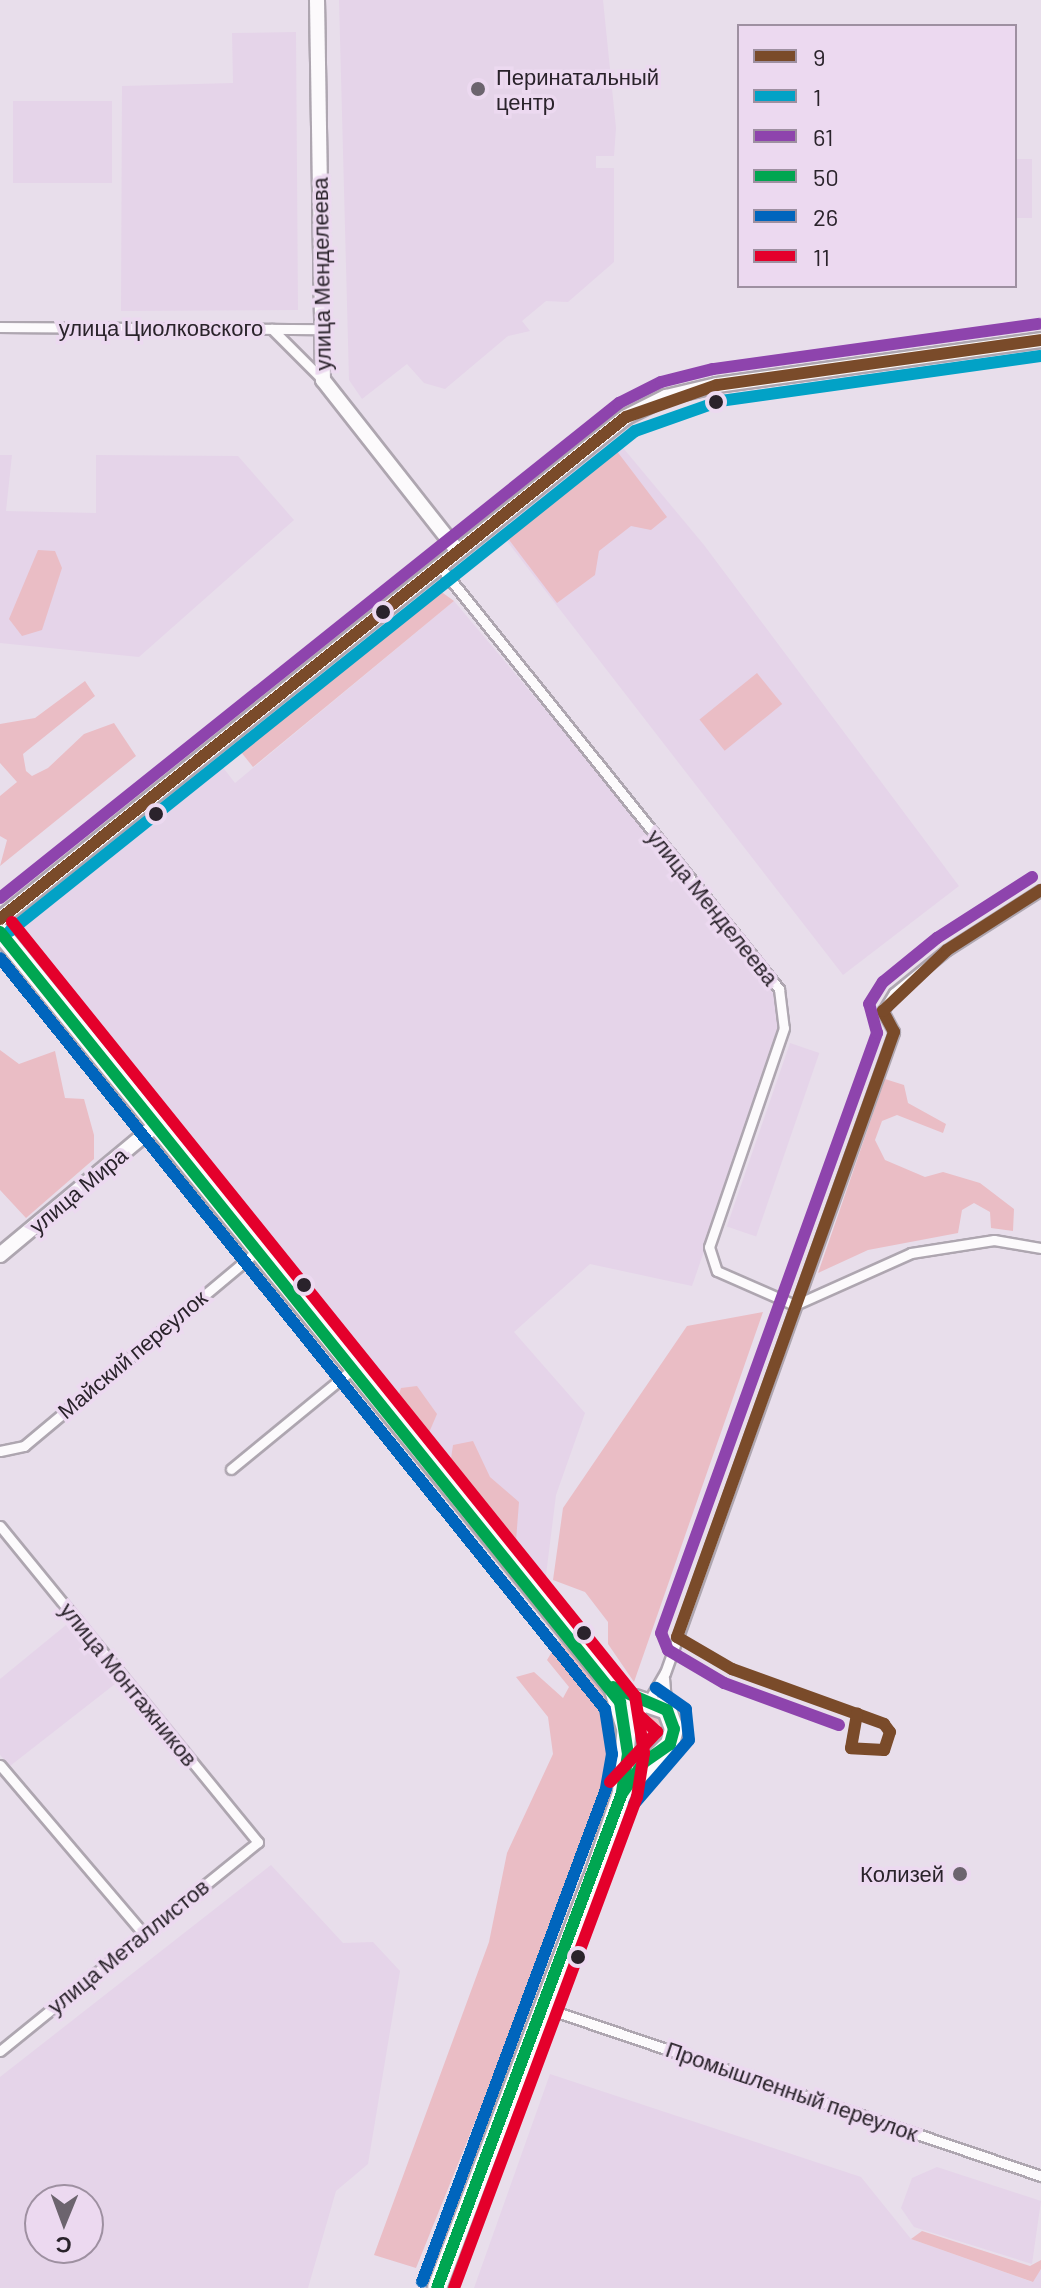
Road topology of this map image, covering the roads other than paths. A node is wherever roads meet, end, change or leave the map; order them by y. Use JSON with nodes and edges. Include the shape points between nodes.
{"nodes":[{"id":1,"x":317,"y":0,"type":"edge"},
{"id":2,"x":0,"y":327,"type":"edge"},
{"id":3,"x":272,"y":329,"type":"junction"},
{"id":4,"x":322,"y":329,"type":"junction"},
{"id":5,"x":1041,"y":340,"type":"edge"},
{"id":6,"x":323,"y":380,"type":"junction"},
{"id":7,"x":456,"y":549,"type":"junction"},
{"id":8,"x":438,"y":564,"type":"junction"},
{"id":9,"x":1041,"y":890,"type":"edge"},
{"id":10,"x":0,"y":919,"type":"edge"},
{"id":11,"x":0,"y":932,"type":"edge"},
{"id":12,"x":156,"y":1125,"type":"junction"},
{"id":13,"x":1041,"y":1248,"type":"edge"},
{"id":14,"x":260,"y":1249,"type":"junction"},
{"id":15,"x":0,"y":1255,"type":"edge"},
{"id":16,"x":795,"y":1305,"type":"junction"},
{"id":17,"x":356,"y":1367,"type":"junction"},
{"id":18,"x":0,"y":1451,"type":"edge"},
{"id":19,"x":231,"y":1469,"type":"dead end"},
{"id":20,"x":0,"y":1526,"type":"edge"},
{"id":21,"x":665,"y":1673,"type":"junction"},
{"id":22,"x":613,"y":1687,"type":"junction"},
{"id":23,"x":646,"y":1702,"type":"junction"},
{"id":24,"x":667,"y":1710,"type":"junction"},
{"id":25,"x":626,"y":1731,"type":"junction"},
{"id":26,"x":659,"y":1752,"type":"junction"},
{"id":27,"x":0,"y":1765,"type":"edge"},
{"id":28,"x":622,"y":1793,"type":"junction"},
{"id":29,"x":258,"y":1842,"type":"joint"},
{"id":30,"x":142,"y":1932,"type":"junction"},
{"id":31,"x":542,"y":2007,"type":"junction"},
{"id":32,"x":0,"y":2051,"type":"edge"},
{"id":33,"x":1041,"y":2176,"type":"edge"},
{"id":34,"x":437,"y":2288,"type":"edge"}],
"edges":[{"from":1,"to":4,"type":"main road","name":"улица Менделеева"},
{"from":2,"to":3,"type":"street","name":"улица Циолковского"},
{"from":3,"to":4,"type":"street","name":"улица Циолковского"},
{"from":3,"to":6,"type":"street"},
{"from":4,"to":6,"type":"main road","name":"улица Менделеева"},
{"from":5,"to":7,"type":"main road","via":[[666,397],[612,427]]},
{"from":6,"to":7,"type":"main road","name":"улица Менделеева"},
{"from":7,"to":8,"type":"main road"},
{"from":8,"to":10,"type":"main road"},
{"from":8,"to":16,"type":"street","name":"улица Менделеева","via":[[779,989],[784,1028],[709,1247],[717,1271]]},
{"from":9,"to":16,"type":"street","via":[[947,950],[883,1011],[894,1032]]},
{"from":11,"to":12,"type":"highway"},
{"from":12,"to":14,"type":"highway"},
{"from":12,"to":15,"type":"main road","name":"улица Мира"},
{"from":13,"to":16,"type":"street","via":[[994,1240],[911,1253]]},
{"from":14,"to":17,"type":"highway"},
{"from":14,"to":18,"type":"street","name":"Майский переулок","via":[[24,1446]]},
{"from":16,"to":21,"type":"street"},
{"from":17,"to":19,"type":"street"},
{"from":17,"to":22,"type":"highway"},
{"from":20,"to":29,"type":"street","name":"улица Монтажников"},
{"from":21,"to":23,"type":"street"},
{"from":21,"to":24,"type":"street"},
{"from":22,"to":23,"type":"highway"},
{"from":22,"to":25,"type":"highway"},
{"from":23,"to":24,"type":"highway"},
{"from":23,"to":25,"type":"highway"},
{"from":24,"to":26,"type":"highway","via":[[673,1738]]},
{"from":25,"to":26,"type":"highway","via":[[634,1749]]},
{"from":25,"to":28,"type":"highway"},
{"from":26,"to":28,"type":"highway"},
{"from":27,"to":30,"type":"street"},
{"from":28,"to":31,"type":"highway"},
{"from":29,"to":30,"type":"street","name":"улица Металлистов"},
{"from":30,"to":32,"type":"street","name":"улица Металлистов"},
{"from":31,"to":33,"type":"street","name":"Промышленный переулок"},
{"from":31,"to":34,"type":"highway"}]}
